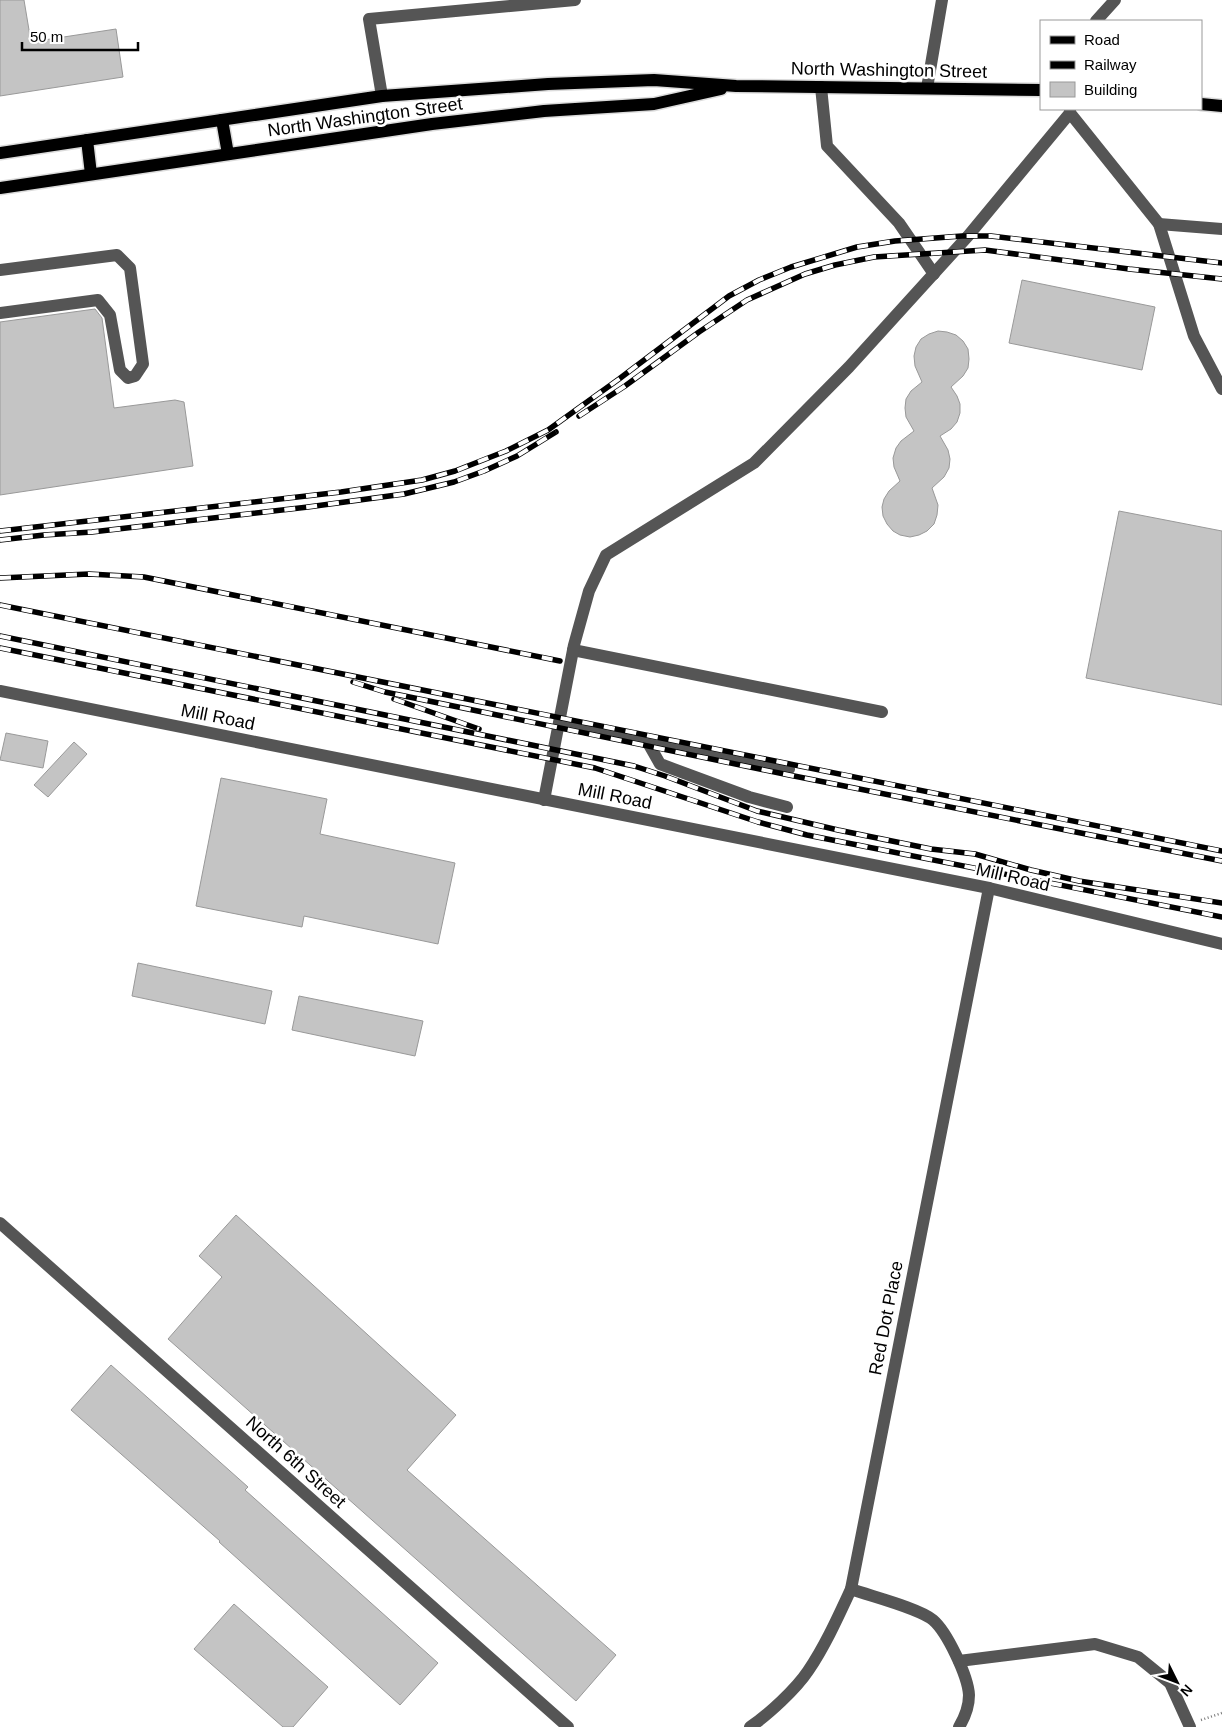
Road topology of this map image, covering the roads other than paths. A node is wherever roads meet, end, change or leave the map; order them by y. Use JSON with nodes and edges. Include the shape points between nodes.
{"nodes":[{"id":1,"x":428,"y":0,"type":"edge"},
{"id":2,"x":575,"y":0,"type":"edge"},
{"id":3,"x":942,"y":0,"type":"edge"},
{"id":4,"x":1115,"y":0,"type":"edge"},
{"id":5,"x":561,"y":1,"type":"edge"},
{"id":6,"x":473,"y":5,"type":"edge"},
{"id":7,"x":428,"y":14,"type":"junction"},
{"id":8,"x":1097,"y":20,"type":"edge"},
{"id":9,"x":736,"y":86,"type":"junction"},
{"id":10,"x":821,"y":87,"type":"junction"},
{"id":11,"x":927,"y":88,"type":"junction"},
{"id":12,"x":1039,"y":88,"type":"edge"},
{"id":13,"x":382,"y":96,"type":"junction"},
{"id":14,"x":1202,"y":104,"type":"edge"},
{"id":15,"x":1222,"y":106,"type":"edge"},
{"id":16,"x":1070,"y":111,"type":"edge"},
{"id":17,"x":222,"y":120,"type":"junction"},
{"id":18,"x":87,"y":140,"type":"junction"},
{"id":19,"x":0,"y":153,"type":"edge"},
{"id":20,"x":228,"y":154,"type":"junction"},
{"id":21,"x":91,"y":174,"type":"junction"},
{"id":22,"x":0,"y":188,"type":"edge"},
{"id":23,"x":1159,"y":224,"type":"junction"},
{"id":24,"x":1222,"y":229,"type":"edge"},
{"id":25,"x":0,"y":270,"type":"edge"},
{"id":26,"x":934,"y":274,"type":"junction"},
{"id":27,"x":0,"y":313,"type":"edge"},
{"id":28,"x":1222,"y":389,"type":"edge"},
{"id":29,"x":573,"y":650,"type":"junction"},
{"id":30,"x":0,"y":691,"type":"edge"},
{"id":31,"x":882,"y":712,"type":"dead end"},
{"id":32,"x":559,"y":724,"type":"junction"},
{"id":33,"x":647,"y":741,"type":"junction"},
{"id":34,"x":788,"y":769,"type":"dead end"},
{"id":35,"x":544,"y":800,"type":"junction"},
{"id":36,"x":787,"y":807,"type":"dead end"},
{"id":37,"x":989,"y":888,"type":"junction"},
{"id":38,"x":1222,"y":944,"type":"edge"},
{"id":39,"x":0,"y":1223,"type":"edge"},
{"id":40,"x":851,"y":1589,"type":"junction"},
{"id":41,"x":959,"y":1661,"type":"junction"},
{"id":42,"x":1194,"y":1724,"type":"edge"},
{"id":43,"x":752,"y":1726,"type":"edge"},
{"id":44,"x":568,"y":1727,"type":"edge"},
{"id":45,"x":959,"y":1727,"type":"edge"}],
"edges":[{"from":1,"to":7,"type":"street"},
{"from":2,"to":5,"type":"street"},
{"from":3,"to":11,"type":"street"},
{"from":4,"to":8,"type":"street"},
{"from":5,"to":6,"type":"street"},
{"from":6,"to":7,"type":"street"},
{"from":7,"to":13,"type":"street","via":[[368,19]]},
{"from":9,"to":10,"type":"main road","name":"North Washington Street"},
{"from":9,"to":13,"type":"main road","name":"North Washington Street","via":[[654,80]]},
{"from":9,"to":20,"type":"main road","name":"North Washington Street","via":[[654,104],[544,111],[432,124]]},
{"from":10,"to":11,"type":"main road","name":"North Washington Street"},
{"from":10,"to":26,"type":"street","via":[[827,146],[899,223]]},
{"from":11,"to":12,"type":"main road","name":"North Washington Street"},
{"from":13,"to":17,"type":"main road","name":"North Washington Street"},
{"from":14,"to":15,"type":"main road"},
{"from":16,"to":23,"type":"street"},
{"from":16,"to":26,"type":"street"},
{"from":17,"to":18,"type":"main road","name":"North Washington Street"},
{"from":17,"to":20,"type":"main road"},
{"from":18,"to":19,"type":"main road","name":"North Washington Street"},
{"from":18,"to":21,"type":"main road"},
{"from":20,"to":21,"type":"main road","name":"North Washington Street"},
{"from":21,"to":22,"type":"main road","name":"North Washington Street"},
{"from":23,"to":24,"type":"street"},
{"from":23,"to":28,"type":"street","via":[[1194,336]]},
{"from":25,"to":27,"type":"street","via":[[117,255],[130,268],[143,364],[136,376],[128,378],[120,370],[110,316],[98,300]]},
{"from":26,"to":29,"type":"street","via":[[754,464],[606,555],[589,591]]},
{"from":29,"to":31,"type":"street"},
{"from":29,"to":32,"type":"street"},
{"from":30,"to":35,"type":"street","name":"Mill Road"},
{"from":32,"to":33,"type":"street"},
{"from":32,"to":35,"type":"street"},
{"from":33,"to":34,"type":"street"},
{"from":33,"to":36,"type":"street","via":[[660,764],[749,797]]},
{"from":35,"to":37,"type":"street","name":"Mill Road"},
{"from":37,"to":38,"type":"street","name":"Mill Road"},
{"from":37,"to":40,"type":"street","name":"Red Dot Place"},
{"from":39,"to":44,"type":"street","name":"North 6th Street"},
{"from":40,"to":41,"type":"street","via":[[920,1612],[933,1620]]},
{"from":40,"to":43,"type":"street","name":"Red Dot Place","via":[[808,1672]]},
{"from":41,"to":42,"type":"street","via":[[1095,1644],[1138,1657],[1170,1683]]},
{"from":41,"to":45,"type":"street","via":[[969,1694],[966,1714]]}]}
